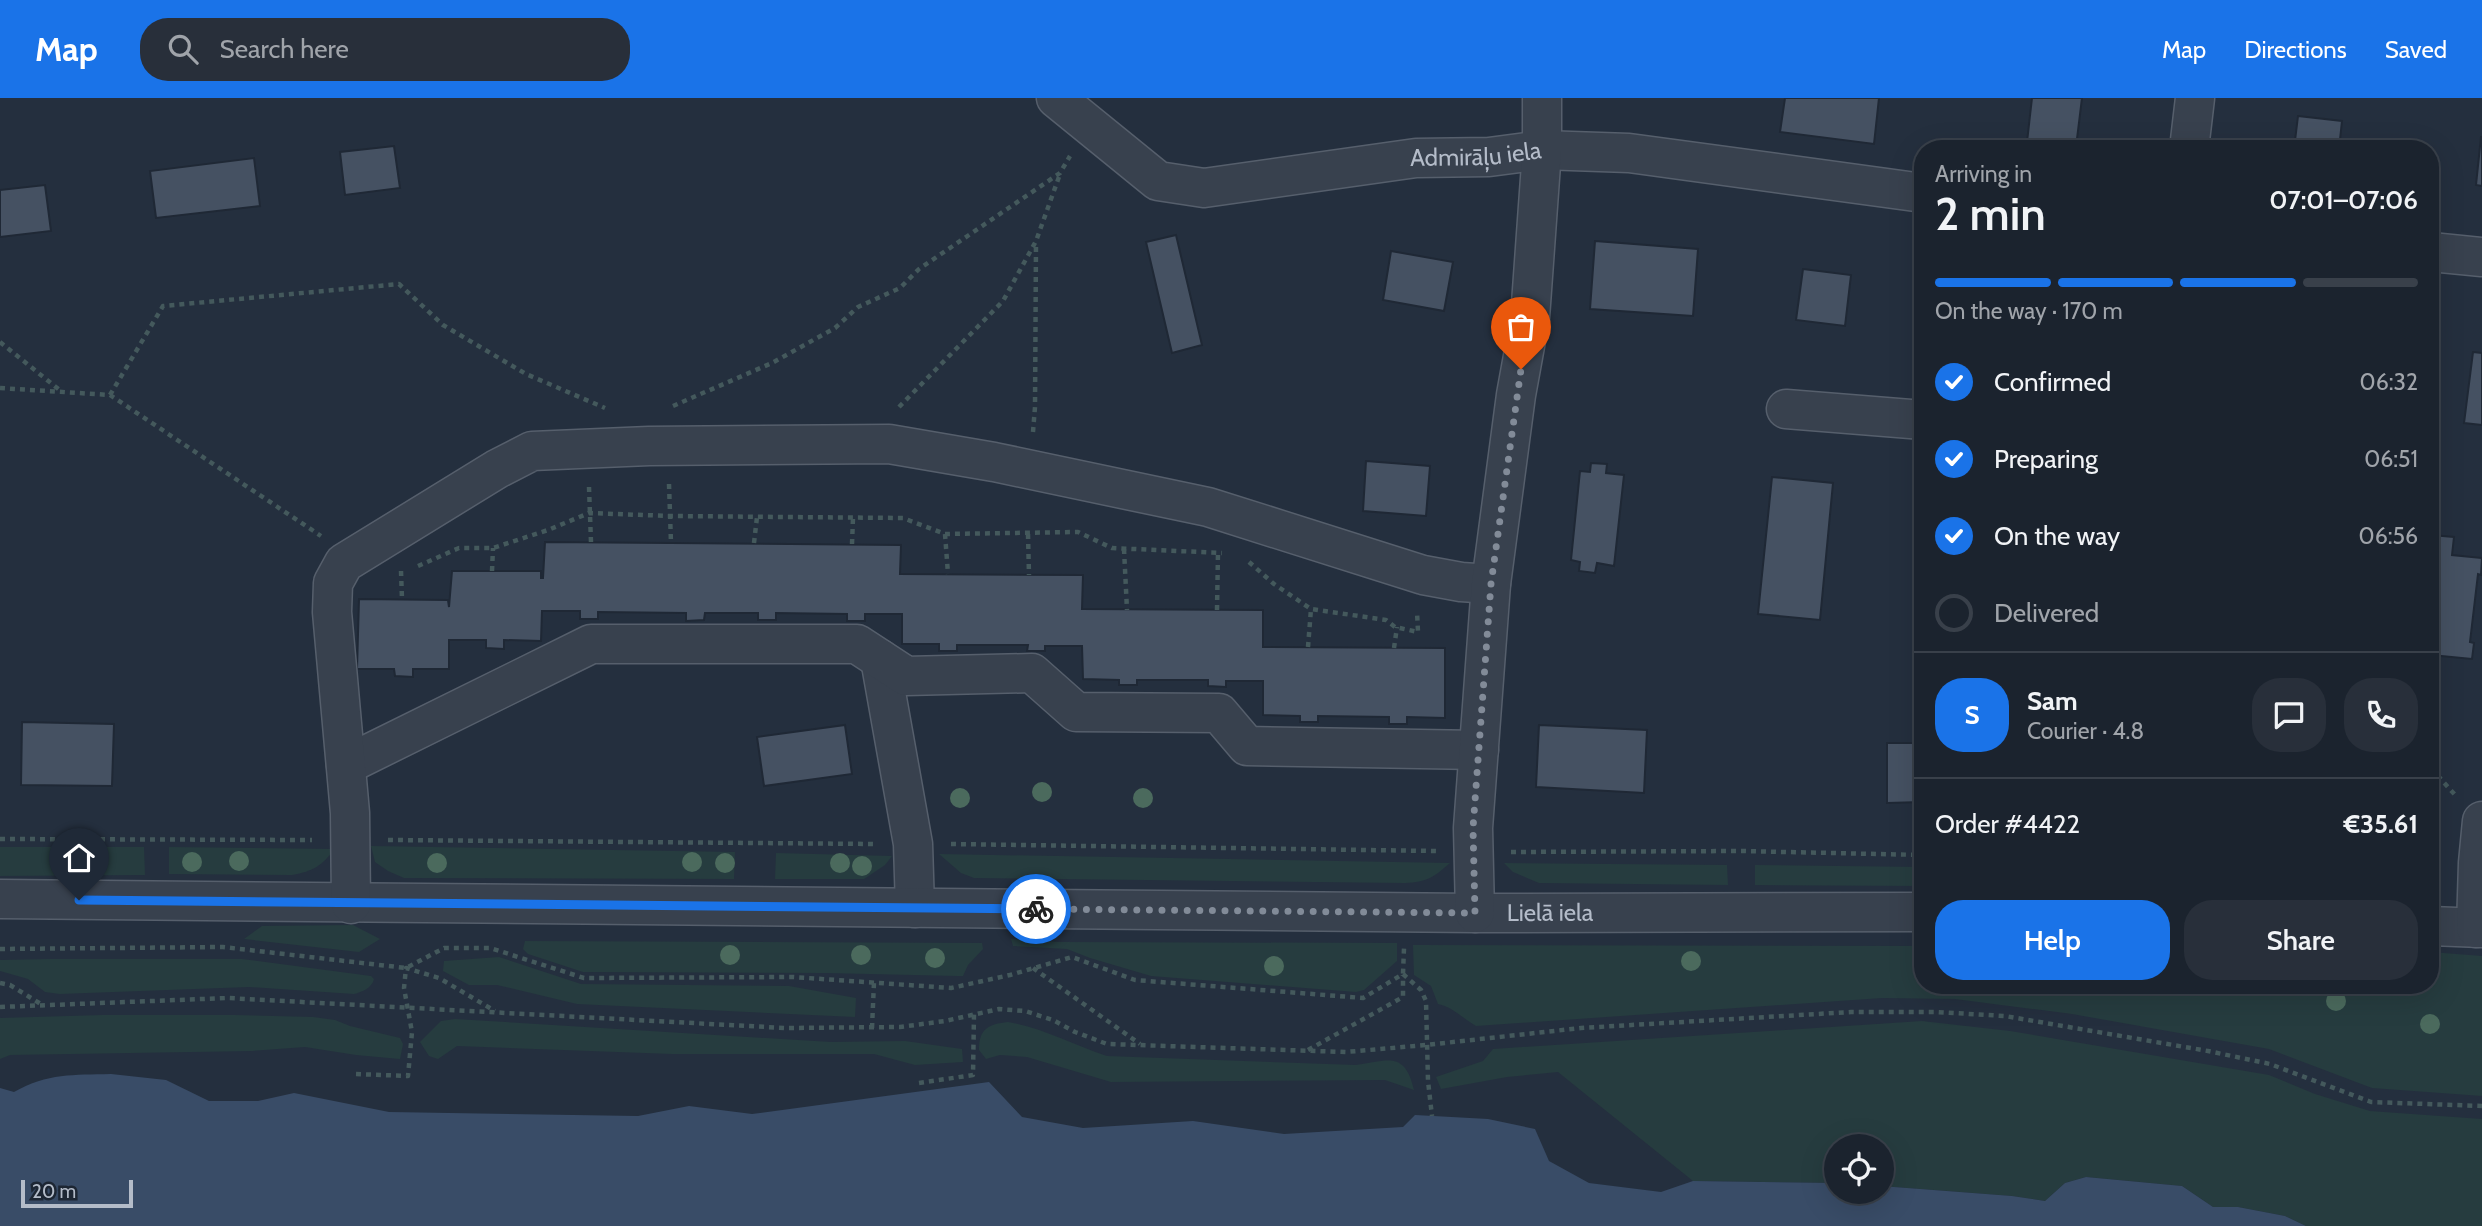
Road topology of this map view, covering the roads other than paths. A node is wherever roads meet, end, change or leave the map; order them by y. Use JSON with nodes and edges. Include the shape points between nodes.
{"nodes":[{"id":1,"x":1056,"y":98,"type":"edge"},
{"id":2,"x":1542,"y":98,"type":"edge"},
{"id":3,"x":2195,"y":98,"type":"edge"},
{"id":4,"x":2190,"y":140,"type":"edge"},
{"id":5,"x":1542,"y":150,"type":"junction"},
{"id":6,"x":1914,"y":192,"type":"edge"},
{"id":7,"x":2439,"y":253,"type":"edge"},
{"id":8,"x":2482,"y":257,"type":"edge"},
{"id":9,"x":1786,"y":409,"type":"dead end"},
{"id":10,"x":1914,"y":419,"type":"edge"},
{"id":11,"x":1491,"y":584,"type":"junction"},
{"id":12,"x":880,"y":659,"type":"junction"},
{"id":13,"x":1479,"y":750,"type":"junction"},
{"id":14,"x":346,"y":765,"type":"junction"},
{"id":15,"x":2482,"y":821,"type":"edge"},
{"id":16,"x":0,"y":900,"type":"edge"},
{"id":17,"x":351,"y":904,"type":"junction"},
{"id":18,"x":915,"y":908,"type":"junction"},
{"id":19,"x":1914,"y":912,"type":"edge"},
{"id":20,"x":1475,"y":913,"type":"junction"},
{"id":21,"x":2439,"y":926,"type":"edge"},
{"id":22,"x":2479,"y":928,"type":"edge"}],
"edges":[{"from":1,"to":5,"type":"street","name":"Admirāļu iela","via":[[1158,181],[1204,188],[1416,158],[1489,157]]},
{"from":2,"to":5,"type":"street"},
{"from":3,"to":4,"type":"street"},
{"from":5,"to":6,"type":"street","name":"Admirāļu iela","via":[[1629,153]]},
{"from":5,"to":11,"type":"street","via":[[1530,318]]},
{"from":7,"to":8,"type":"street"},
{"from":9,"to":10,"type":"street"},
{"from":11,"to":13,"type":"street"},
{"from":11,"to":14,"type":"street","via":[[1416,573],[1208,507],[890,444],[532,451],[354,557],[333,583]]},
{"from":12,"to":13,"type":"street","via":[[906,676],[1032,673],[1076,712],[1219,713],[1247,746]]},
{"from":12,"to":14,"type":"street","via":[[857,644],[591,644]]},
{"from":12,"to":18,"type":"street","via":[[913,844]]},
{"from":13,"to":20,"type":"street"},
{"from":14,"to":17,"type":"street"},
{"from":15,"to":22,"type":"street"},
{"from":16,"to":17,"type":"street","name":"Lielā iela"},
{"from":17,"to":18,"type":"street","name":"Lielā iela"},
{"from":18,"to":20,"type":"street","name":"Lielā iela"},
{"from":19,"to":20,"type":"street","name":"Lielā iela"},
{"from":21,"to":22,"type":"street"}]}
